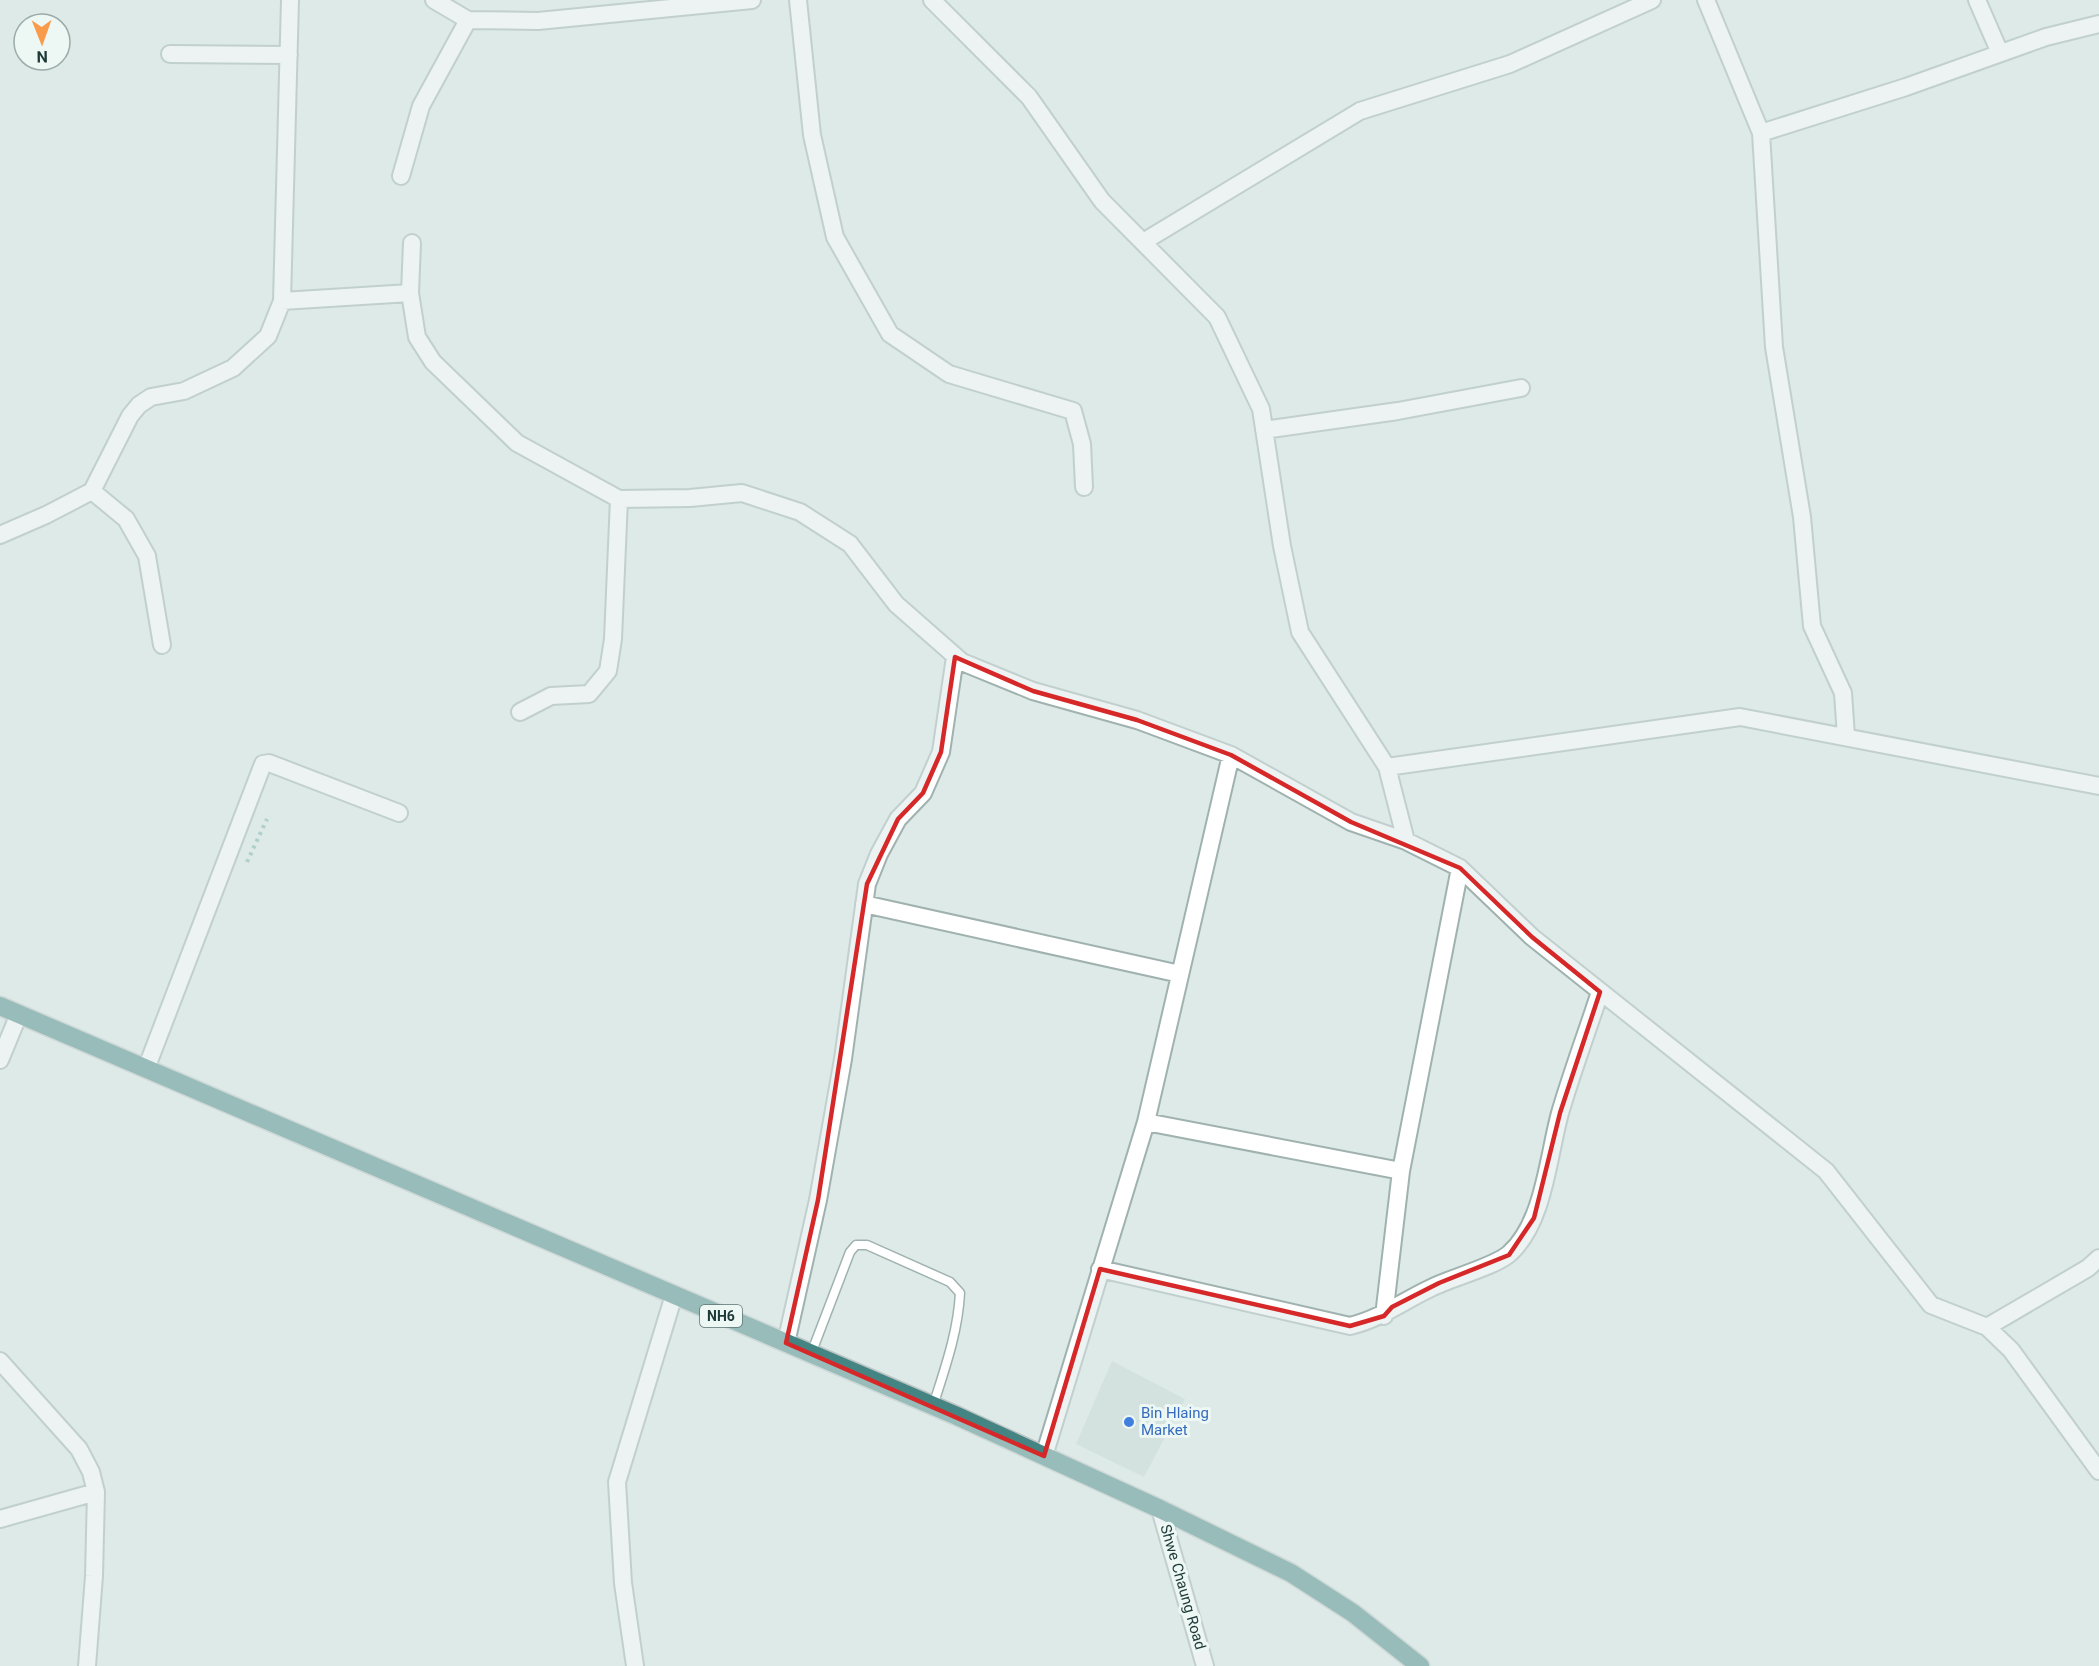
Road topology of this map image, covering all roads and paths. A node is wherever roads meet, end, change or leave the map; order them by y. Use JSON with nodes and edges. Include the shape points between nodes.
{"nodes":[{"id":1,"x":290,"y":0,"type":"edge"},
{"id":2,"x":434,"y":0,"type":"edge"},
{"id":3,"x":752,"y":0,"type":"edge"},
{"id":4,"x":798,"y":0,"type":"edge"},
{"id":5,"x":932,"y":0,"type":"edge"},
{"id":6,"x":1652,"y":0,"type":"edge"},
{"id":7,"x":1706,"y":0,"type":"edge"},
{"id":8,"x":1977,"y":0,"type":"edge"},
{"id":9,"x":719,"y":1,"type":"edge"},
{"id":10,"x":468,"y":20,"type":"junction"},
{"id":11,"x":2099,"y":24,"type":"edge"},
{"id":12,"x":2000,"y":53,"type":"junction"},
{"id":13,"x":170,"y":54,"type":"dead end"},
{"id":14,"x":289,"y":55,"type":"junction"},
{"id":15,"x":1761,"y":133,"type":"junction"},
{"id":16,"x":401,"y":176,"type":"dead end"},
{"id":17,"x":1143,"y":242,"type":"junction"},
{"id":18,"x":412,"y":243,"type":"dead end"},
{"id":19,"x":410,"y":293,"type":"junction"},
{"id":20,"x":282,"y":301,"type":"junction"},
{"id":21,"x":1521,"y":388,"type":"dead end"},
{"id":22,"x":1264,"y":430,"type":"junction"},
{"id":23,"x":1084,"y":487,"type":"dead end"},
{"id":24,"x":92,"y":491,"type":"junction"},
{"id":25,"x":619,"y":500,"type":"junction"},
{"id":26,"x":0,"y":535,"type":"edge"},
{"id":27,"x":162,"y":645,"type":"dead end"},
{"id":28,"x":955,"y":657,"type":"junction"},
{"id":29,"x":520,"y":712,"type":"dead end"},
{"id":30,"x":1845,"y":736,"type":"junction"},
{"id":31,"x":1231,"y":755,"type":"junction"},
{"id":32,"x":1387,"y":767,"type":"junction"},
{"id":33,"x":2099,"y":786,"type":"edge"},
{"id":34,"x":399,"y":813,"type":"dead end"},
{"id":35,"x":1406,"y":841,"type":"junction"},
{"id":36,"x":1460,"y":868,"type":"junction"},
{"id":37,"x":864,"y":904,"type":"junction"},
{"id":38,"x":1180,"y":974,"type":"junction"},
{"id":39,"x":1600,"y":992,"type":"junction"},
{"id":40,"x":0,"y":1006,"type":"edge"},
{"id":41,"x":19,"y":1014,"type":"junction"},
{"id":42,"x":0,"y":1060,"type":"edge"},
{"id":43,"x":146,"y":1069,"type":"junction"},
{"id":44,"x":1146,"y":1122,"type":"junction"},
{"id":45,"x":1401,"y":1171,"type":"junction"},
{"id":46,"x":2099,"y":1258,"type":"edge"},
{"id":47,"x":1100,"y":1269,"type":"junction"},
{"id":48,"x":674,"y":1295,"type":"junction"},
{"id":49,"x":1384,"y":1316,"type":"junction"},
{"id":50,"x":1987,"y":1327,"type":"junction"},
{"id":51,"x":786,"y":1344,"type":"junction"},
{"id":52,"x":811,"y":1354,"type":"junction"},
{"id":53,"x":0,"y":1361,"type":"edge"},
{"id":54,"x":933,"y":1406,"type":"junction"},
{"id":55,"x":1044,"y":1456,"type":"junction"},
{"id":56,"x":2099,"y":1471,"type":"edge"},
{"id":57,"x":96,"y":1492,"type":"junction"},
{"id":58,"x":1160,"y":1509,"type":"junction"},
{"id":59,"x":0,"y":1519,"type":"edge"},
{"id":60,"x":87,"y":1666,"type":"edge"},
{"id":61,"x":634,"y":1666,"type":"edge"},
{"id":62,"x":1206,"y":1666,"type":"edge"},
{"id":63,"x":1420,"y":1666,"type":"edge"}],
"edges":[{"from":1,"to":14,"type":"street"},
{"from":2,"to":10,"type":"street"},
{"from":3,"to":9,"type":"street"},
{"from":4,"to":23,"type":"street","via":[[812,135],[835,237],[890,334],[949,374],[1073,411],[1082,444]]},
{"from":5,"to":17,"type":"street","via":[[1029,97],[1102,201]]},
{"from":6,"to":17,"type":"street","via":[[1510,64],[1360,111]]},
{"from":7,"to":15,"type":"street"},
{"from":8,"to":12,"type":"street"},
{"from":9,"to":10,"type":"street","via":[[538,21]]},
{"from":10,"to":16,"type":"street","via":[[421,106]]},
{"from":11,"to":12,"type":"street"},
{"from":12,"to":15,"type":"street"},
{"from":13,"to":14,"type":"street"},
{"from":14,"to":20,"type":"street"},
{"from":15,"to":30,"type":"street","via":[[1774,347],[1802,517],[1812,626],[1843,693]]},
{"from":17,"to":22,"type":"street","via":[[1217,317],[1261,409]]},
{"from":18,"to":19,"type":"street"},
{"from":19,"to":20,"type":"street"},
{"from":19,"to":25,"type":"street","via":[[417,337],[433,362],[517,443]]},
{"from":20,"to":24,"type":"street","via":[[268,336],[233,368],[184,391],[151,397],[139,405]]},
{"from":21,"to":22,"type":"street"},
{"from":22,"to":32,"type":"street","via":[[1300,632]]},
{"from":24,"to":26,"type":"street"},
{"from":24,"to":27,"type":"street","via":[[126,519],[147,556]]},
{"from":25,"to":28,"type":"street","via":[[742,494],[800,512],[850,544],[896,604]]},
{"from":25,"to":29,"type":"street","via":[[608,671],[589,694],[551,696]]},
{"from":28,"to":31,"type":"street","via":[[1034,691],[1137,720]]},
{"from":28,"to":37,"type":"street","via":[[941,752],[923,793],[898,819],[879,854]]},
{"from":30,"to":32,"type":"street","via":[[1740,717]]},
{"from":30,"to":33,"type":"street"},
{"from":31,"to":35,"type":"street","via":[[1351,822]]},
{"from":31,"to":38,"type":"street"},
{"from":32,"to":35,"type":"street"},
{"from":34,"to":43,"type":"street","via":[[269,763],[262,764]]},
{"from":35,"to":36,"type":"street"},
{"from":36,"to":39,"type":"street","via":[[1532,938]]},
{"from":36,"to":45,"type":"street"},
{"from":37,"to":38,"type":"street"},
{"from":37,"to":51,"type":"street","via":[[843,1059]]},
{"from":38,"to":44,"type":"street"},
{"from":39,"to":49,"type":"street","via":[[1560,1113],[1534,1218],[1524,1238],[1509,1255],[1439,1283],[1392,1307]]},
{"from":39,"to":50,"type":"street","via":[[1826,1171],[1930,1305]]},
{"from":40,"to":41,"type":"highway","number":"NH6"},
{"from":41,"to":42,"type":"street"},
{"from":41,"to":43,"type":"highway","number":"NH6"},
{"from":43,"to":48,"type":"highway","number":"NH6"},
{"from":44,"to":45,"type":"street"},
{"from":44,"to":47,"type":"street"},
{"from":45,"to":49,"type":"street"},
{"from":46,"to":50,"type":"street"},
{"from":47,"to":49,"type":"street","via":[[1350,1326]]},
{"from":47,"to":55,"type":"street"},
{"from":48,"to":51,"type":"highway","number":"NH6"},
{"from":48,"to":61,"type":"street","via":[[617,1482],[623,1583]]},
{"from":50,"to":56,"type":"street","via":[[2011,1350]]},
{"from":51,"to":52,"type":"highway","number":"NH6"},
{"from":52,"to":54,"type":"highway","number":"NH6"},
{"from":52,"to":54,"type":"lane","via":[[850,1252],[856,1245],[867,1245],[950,1282],[960,1293],[951,1349]]},
{"from":53,"to":57,"type":"street","via":[[79,1449]]},
{"from":54,"to":55,"type":"highway","number":"NH6"},
{"from":55,"to":58,"type":"highway","number":"NH6"},
{"from":57,"to":59,"type":"street"},
{"from":57,"to":60,"type":"street"},
{"from":58,"to":62,"type":"street","name":"Shwe Chaung Road"},
{"from":58,"to":63,"type":"highway","number":"NH6","via":[[1291,1573],[1353,1613]]}]}
